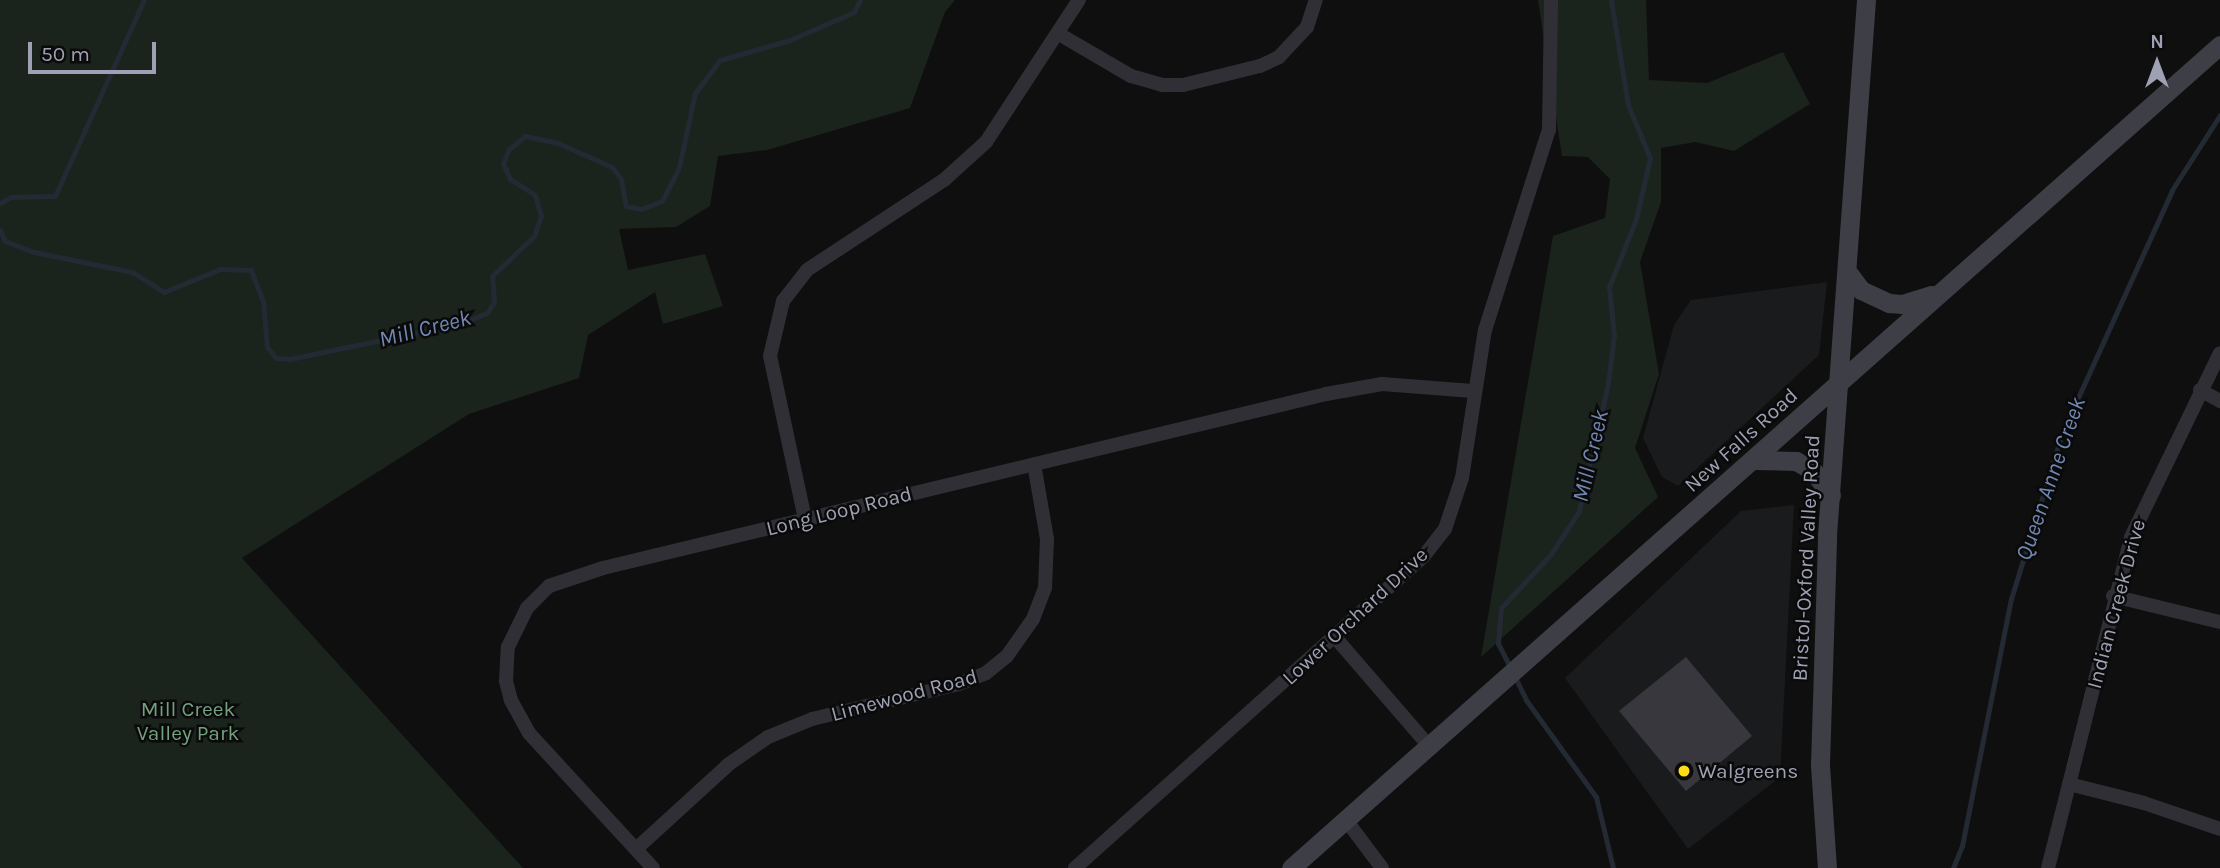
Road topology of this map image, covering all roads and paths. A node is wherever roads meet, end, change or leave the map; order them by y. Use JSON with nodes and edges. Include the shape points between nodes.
{"nodes":[{"id":1,"x":1079,"y":0,"type":"edge"},
{"id":2,"x":1316,"y":0,"type":"edge"},
{"id":3,"x":1550,"y":0,"type":"edge"},
{"id":4,"x":1867,"y":0,"type":"edge"},
{"id":5,"x":1059,"y":34,"type":"junction"},
{"id":6,"x":2220,"y":45,"type":"edge"},
{"id":7,"x":1849,"y":274,"type":"junction"},
{"id":8,"x":1940,"y":292,"type":"junction"},
{"id":9,"x":2220,"y":353,"type":"edge"},
{"id":10,"x":1840,"y":383,"type":"junction"},
{"id":11,"x":2200,"y":390,"type":"junction"},
{"id":12,"x":1473,"y":391,"type":"junction"},
{"id":13,"x":2220,"y":401,"type":"edge"},
{"id":14,"x":1753,"y":460,"type":"junction"},
{"id":15,"x":1034,"y":464,"type":"junction"},
{"id":16,"x":1831,"y":495,"type":"junction"},
{"id":17,"x":805,"y":519,"type":"junction"},
{"id":18,"x":2113,"y":596,"type":"junction"},
{"id":19,"x":2220,"y":622,"type":"edge"},
{"id":20,"x":1335,"y":636,"type":"junction"},
{"id":21,"x":1429,"y":746,"type":"junction"},
{"id":22,"x":2069,"y":784,"type":"junction"},
{"id":23,"x":1346,"y":820,"type":"junction"},
{"id":24,"x":2220,"y":829,"type":"edge"},
{"id":25,"x":636,"y":849,"type":"junction"},
{"id":26,"x":653,"y":868,"type":"edge"},
{"id":27,"x":1076,"y":868,"type":"edge"},
{"id":28,"x":1291,"y":868,"type":"edge"},
{"id":29,"x":1382,"y":868,"type":"edge"},
{"id":30,"x":1827,"y":868,"type":"edge"},
{"id":31,"x":2048,"y":868,"type":"edge"}],
"edges":[{"from":1,"to":5,"type":"street"},
{"from":2,"to":5,"type":"street","via":[[1307,27],[1279,57],[1182,85],[1131,76]]},
{"from":3,"to":12,"type":"street","name":"Lower Orchard Drive","via":[[1549,130],[1485,330]]},
{"from":4,"to":7,"type":"main road","name":"Bristol-Oxford Valley Road"},
{"from":5,"to":17,"type":"street","via":[[1002,123],[962,166],[807,270],[783,301],[770,342],[772,379]]},
{"from":6,"to":8,"type":"main road","name":"New Falls Road"},
{"from":7,"to":8,"type":"main road","via":[[1861,290],[1889,303],[1902,304]]},
{"from":7,"to":10,"type":"main road","name":"Bristol-Oxford Valley Road"},
{"from":8,"to":10,"type":"main road","name":"New Falls Road"},
{"from":9,"to":11,"type":"street","name":"Indian Creek Drive"},
{"from":10,"to":14,"type":"main road","name":"New Falls Road"},
{"from":10,"to":16,"type":"main road","name":"Bristol-Oxford Valley Road"},
{"from":11,"to":13,"type":"street"},
{"from":11,"to":18,"type":"street","name":"Indian Creek Drive","via":[[2146,500]]},
{"from":12,"to":15,"type":"street","name":"Long Loop Road","via":[[1382,384]]},
{"from":12,"to":20,"type":"street","name":"Lower Orchard Drive","via":[[1462,478],[1445,529],[1423,556]]},
{"from":14,"to":16,"type":"main road","via":[[1796,461],[1813,471]]},
{"from":14,"to":21,"type":"main road","name":"New Falls Road"},
{"from":15,"to":17,"type":"street","name":"Long Loop Road"},
{"from":15,"to":25,"type":"street","name":"Limewood Road","via":[[1047,539],[1045,589],[1033,619],[1007,656],[986,673],[959,684],[812,719],[768,737],[729,764]]},
{"from":16,"to":30,"type":"main road","name":"Bristol-Oxford Valley Road","via":[[1820,764]]},
{"from":17,"to":25,"type":"street","name":"Long Loop Road","via":[[563,580],[543,590],[513,631],[506,681],[521,720]]},
{"from":18,"to":19,"type":"street"},
{"from":18,"to":22,"type":"street","name":"Indian Creek Drive"},
{"from":20,"to":21,"type":"street"},
{"from":20,"to":27,"type":"street","name":"Lower Orchard Drive"},
{"from":21,"to":23,"type":"main road","name":"New Falls Road"},
{"from":22,"to":24,"type":"street"},
{"from":22,"to":31,"type":"street","name":"Indian Creek Drive"},
{"from":23,"to":28,"type":"main road","name":"New Falls Road"},
{"from":23,"to":29,"type":"street"},
{"from":25,"to":26,"type":"street","name":"Long Loop Road"}]}
